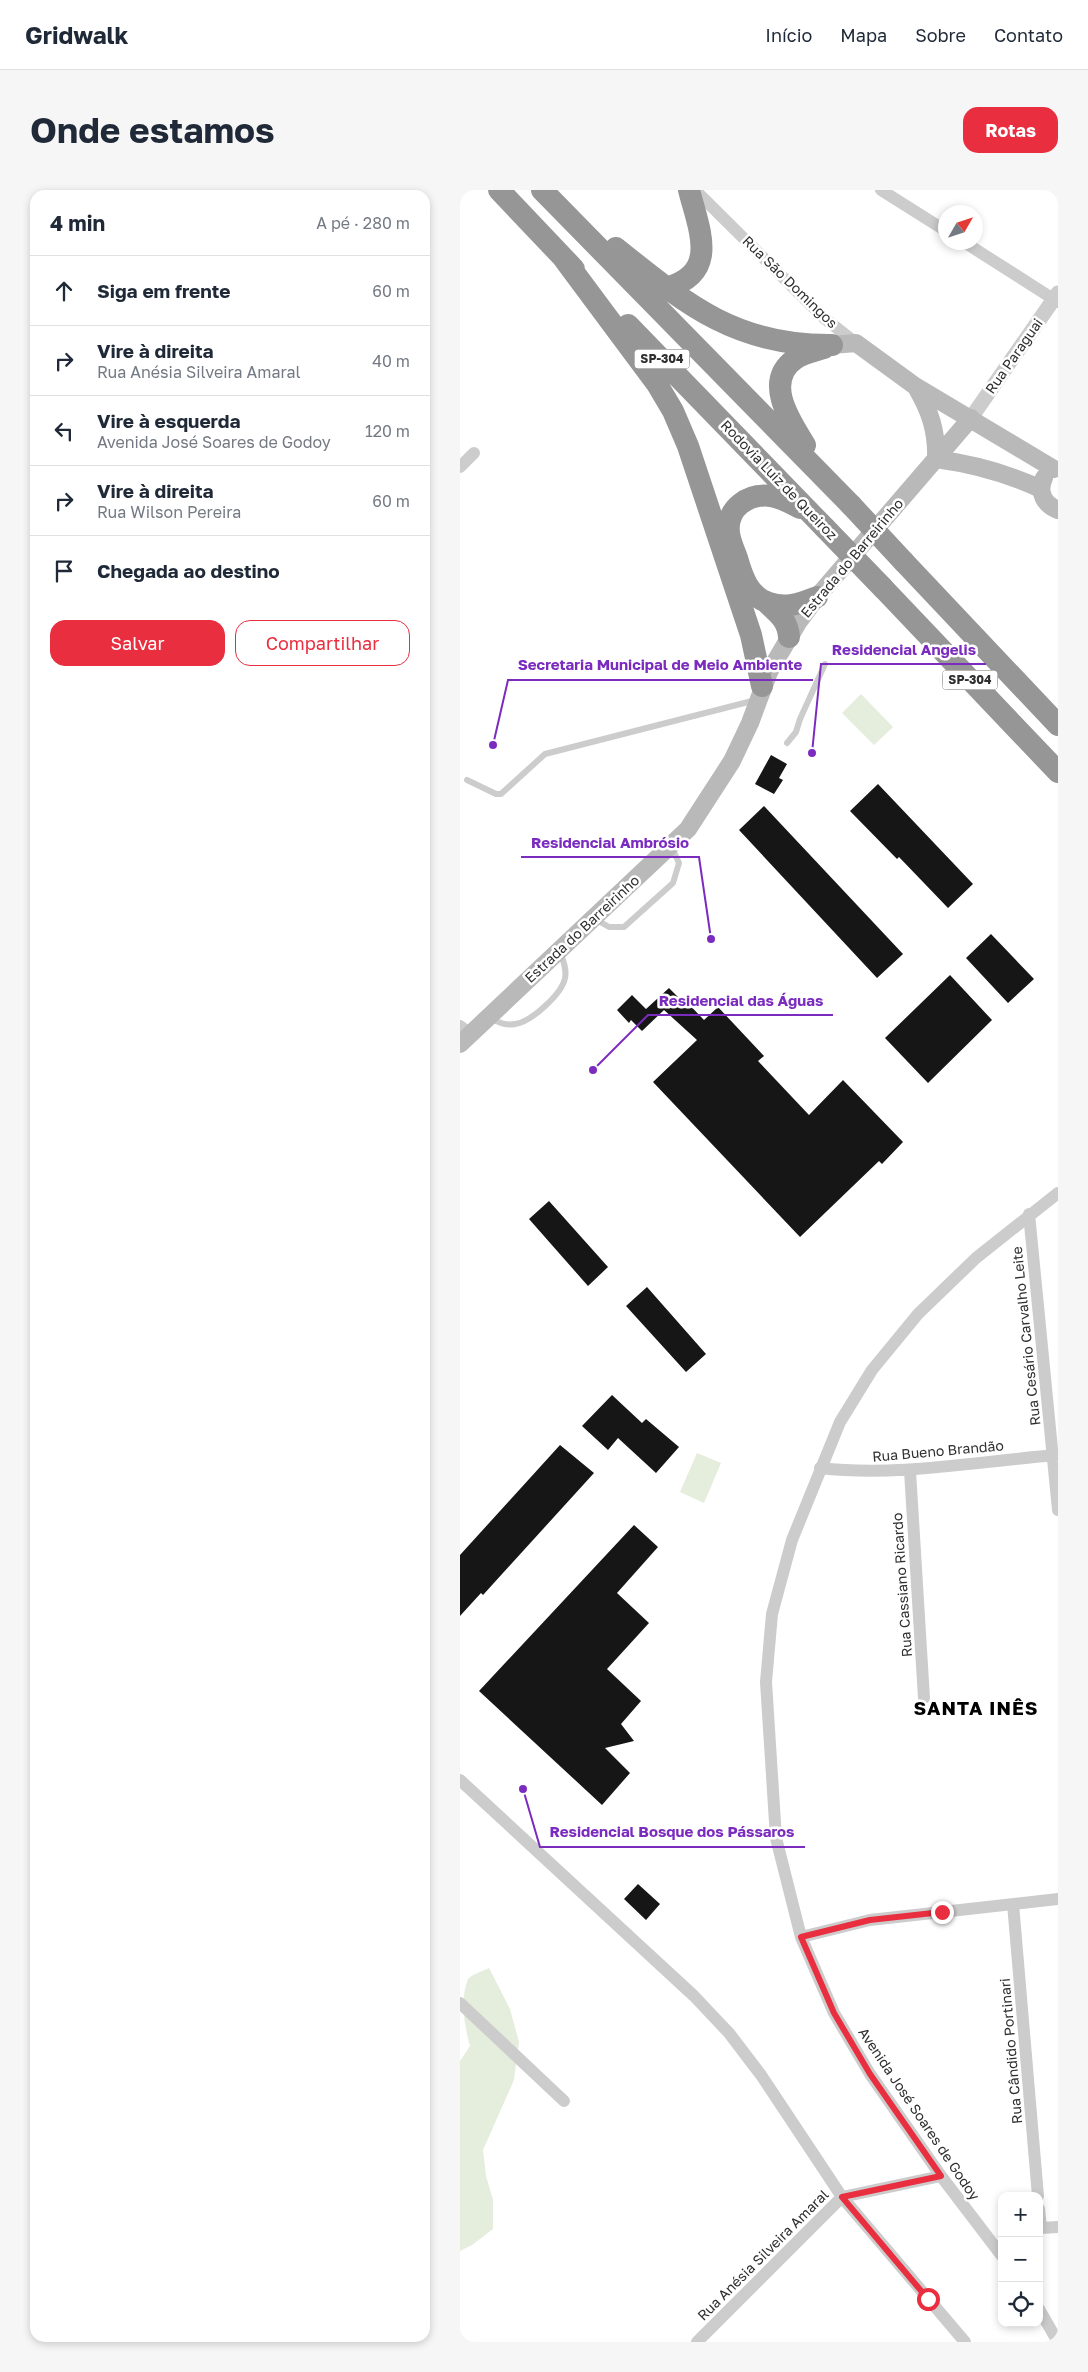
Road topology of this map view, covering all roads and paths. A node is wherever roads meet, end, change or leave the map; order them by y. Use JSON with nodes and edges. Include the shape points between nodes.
{"nodes":[{"id":1,"x":499,"y":190,"type":"edge"},
{"id":2,"x":542,"y":190,"type":"edge"},
{"id":3,"x":689,"y":190,"type":"edge"},
{"id":4,"x":695,"y":190,"type":"edge"},
{"id":5,"x":881,"y":190,"type":"edge"},
{"id":6,"x":938,"y":226,"type":"edge"},
{"id":7,"x":977,"y":250,"type":"edge"},
{"id":8,"x":564,"y":259,"type":"junction"},
{"id":9,"x":666,"y":288,"type":"junction"},
{"id":10,"x":1057,"y":298,"type":"edge"},
{"id":11,"x":856,"y":343,"type":"junction"},
{"id":12,"x":832,"y":345,"type":"junction"},
{"id":13,"x":915,"y":386,"type":"junction"},
{"id":14,"x":970,"y":418,"type":"junction"},
{"id":15,"x":474,"y":453,"type":"dead end"},
{"id":16,"x":936,"y":459,"type":"junction"},
{"id":17,"x":460,"y":466,"type":"edge"},
{"id":18,"x":1056,"y":469,"type":"edge"},
{"id":19,"x":827,"y":479,"type":"junction"},
{"id":20,"x":1041,"y":489,"type":"junction"},
{"id":21,"x":1058,"y":510,"type":"edge"},
{"id":22,"x":818,"y":521,"type":"junction"},
{"id":23,"x":817,"y":597,"type":"junction"},
{"id":24,"x":767,"y":603,"type":"junction"},
{"id":25,"x":751,"y":635,"type":"junction"},
{"id":26,"x":786,"y":642,"type":"junction"},
{"id":27,"x":826,"y":664,"type":"dead end"},
{"id":28,"x":760,"y":693,"type":"junction"},
{"id":29,"x":1058,"y":725,"type":"edge"},
{"id":30,"x":787,"y":743,"type":"dead end"},
{"id":31,"x":1058,"y":772,"type":"edge"},
{"id":32,"x":467,"y":780,"type":"dead end"},
{"id":33,"x":671,"y":845,"type":"junction"},
{"id":34,"x":594,"y":918,"type":"junction"},
{"id":35,"x":560,"y":950,"type":"junction"},
{"id":36,"x":488,"y":1018,"type":"junction"},
{"id":37,"x":464,"y":1034,"type":"edge"},
{"id":38,"x":1058,"y":1193,"type":"edge"},
{"id":39,"x":1029,"y":1214,"type":"junction"},
{"id":40,"x":1056,"y":1455,"type":"edge"},
{"id":41,"x":820,"y":1468,"type":"junction"},
{"id":42,"x":910,"y":1471,"type":"junction"},
{"id":43,"x":1058,"y":1510,"type":"edge"},
{"id":44,"x":924,"y":1698,"type":"dead end"},
{"id":45,"x":460,"y":1780,"type":"edge"},
{"id":46,"x":1058,"y":1899,"type":"edge"},
{"id":47,"x":1014,"y":1904,"type":"junction"},
{"id":48,"x":801,"y":1937,"type":"junction"},
{"id":49,"x":460,"y":2003,"type":"edge"},
{"id":50,"x":564,"y":2101,"type":"dead end"},
{"id":51,"x":941,"y":2176,"type":"junction"},
{"id":52,"x":1038,"y":2192,"type":"edge"},
{"id":53,"x":842,"y":2197,"type":"junction"},
{"id":54,"x":1058,"y":2226,"type":"edge"},
{"id":55,"x":1043,"y":2228,"type":"edge"},
{"id":56,"x":998,"y":2251,"type":"edge"},
{"id":57,"x":1043,"y":2317,"type":"edge"},
{"id":58,"x":697,"y":2342,"type":"edge"},
{"id":59,"x":965,"y":2342,"type":"edge"},
{"id":60,"x":1058,"y":2342,"type":"edge"}],
"edges":[{"from":1,"to":8,"type":"highway","name":"Rodovia Luiz de Queiroz","number":"SP-304"},
{"from":2,"to":9,"type":"highway"},
{"from":2,"to":19,"type":"highway","number":"SP-304"},
{"from":3,"to":9,"type":"highway","via":[[702,238],[702,253],[698,269],[691,277]]},
{"from":4,"to":11,"type":"street","name":"Rua São Domingos","via":[[824,318]]},
{"from":5,"to":6,"type":"street"},
{"from":7,"to":10,"type":"street"},
{"from":8,"to":22,"type":"highway","name":"Rodovia Luiz de Queiroz","number":"SP-304"},
{"from":8,"to":25,"type":"highway","via":[[657,384],[673,411],[688,446]]},
{"from":9,"to":12,"type":"highway","via":[[701,312],[757,337]]},
{"from":10,"to":14,"type":"street","name":"Rua Paraguai"},
{"from":11,"to":12,"type":"main road"},
{"from":11,"to":13,"type":"main road","name":"Rua São Domingos"},
{"from":12,"to":19,"type":"highway","via":[[795,359],[781,377],[781,392],[789,419]]},
{"from":13,"to":14,"type":"main road","name":"Rua São Domingos"},
{"from":13,"to":16,"type":"main road","name":"Rua São Domingos","via":[[934,422]]},
{"from":14,"to":16,"type":"main road","name":"Estrada do Barreirinho"},
{"from":14,"to":18,"type":"main road","name":"Rua São Domingos"},
{"from":15,"to":17,"type":"street"},
{"from":16,"to":20,"type":"main road","via":[[994,470]]},
{"from":16,"to":23,"type":"main road","name":"Estrada do Barreirinho"},
{"from":18,"to":20,"type":"main road","via":[[1045,477]]},
{"from":19,"to":29,"type":"highway","number":"SP-304","bridge":true},
{"from":20,"to":21,"type":"main road","via":[[1046,502]]},
{"from":22,"to":24,"type":"highway","via":[[784,500],[761,496],[741,503],[733,511],[729,534],[743,579],[753,593]]},
{"from":22,"to":31,"type":"highway","name":"Rodovia Luiz de Queiroz","number":"SP-304","bridge":true},
{"from":23,"to":24,"type":"highway","via":[[795,605]]},
{"from":23,"to":26,"type":"main road","name":"Estrada do Barreirinho"},
{"from":24,"to":26,"type":"highway","via":[[784,618],[788,628]]},
{"from":25,"to":26,"type":"highway","via":[[768,647]]},
{"from":25,"to":28,"type":"highway"},
{"from":26,"to":28,"type":"main road","name":"Estrada do Barreirinho"},
{"from":27,"to":30,"type":"lane","via":[[796,732]]},
{"from":28,"to":32,"type":"lane","via":[[545,754],[501,794]]},
{"from":28,"to":33,"type":"main road","name":"Estrada do Barreirinho","via":[[732,761],[688,829]]},
{"from":33,"to":34,"type":"main road","name":"Estrada do Barreirinho"},
{"from":33,"to":34,"type":"lane","via":[[678,863],[673,883],[624,927],[609,927]]},
{"from":34,"to":35,"type":"main road","name":"Estrada do Barreirinho"},
{"from":35,"to":36,"type":"main road","name":"Estrada do Barreirinho"},
{"from":35,"to":36,"type":"lane","via":[[566,969],[565,981],[549,1002],[521,1023],[501,1024]]},
{"from":36,"to":37,"type":"main road","name":"Estrada do Barreirinho"},
{"from":38,"to":39,"type":"street","name":"Avenida José Soares de Godoy"},
{"from":39,"to":40,"type":"street","name":"Rua Cesário Carvalho Leite"},
{"from":39,"to":41,"type":"street","name":"Avenida José Soares de Godoy","via":[[976,1258],[906,1328],[872,1370],[840,1422]]},
{"from":40,"to":42,"type":"street","name":"Rua Bueno Brandão"},
{"from":40,"to":43,"type":"street","name":"Rua Cesário Carvalho Leite"},
{"from":41,"to":42,"type":"street","name":"Rua Bueno Brandão","via":[[850,1472]]},
{"from":41,"to":48,"type":"street","name":"Avenida José Soares de Godoy","via":[[792,1540],[772,1614],[766,1682],[776,1838]]},
{"from":42,"to":44,"type":"street","name":"Rua Cassiano Ricardo"},
{"from":45,"to":53,"type":"street","via":[[694,1996],[729,2034]]},
{"from":46,"to":47,"type":"street"},
{"from":47,"to":48,"type":"street","via":[[870,1920]]},
{"from":47,"to":52,"type":"street","name":"Rua Cândido Portinari"},
{"from":48,"to":51,"type":"street","name":"Avenida José Soares de Godoy","via":[[834,2013],[870,2074]]},
{"from":49,"to":50,"type":"street"},
{"from":51,"to":53,"type":"street","name":"Rua Anésia Silveira Amaral"},
{"from":51,"to":56,"type":"street","name":"Avenida José Soares de Godoy"},
{"from":53,"to":58,"type":"street","name":"Rua Anésia Silveira Amaral"},
{"from":53,"to":59,"type":"street"},
{"from":54,"to":55,"type":"street"},
{"from":57,"to":60,"type":"street"}]}
